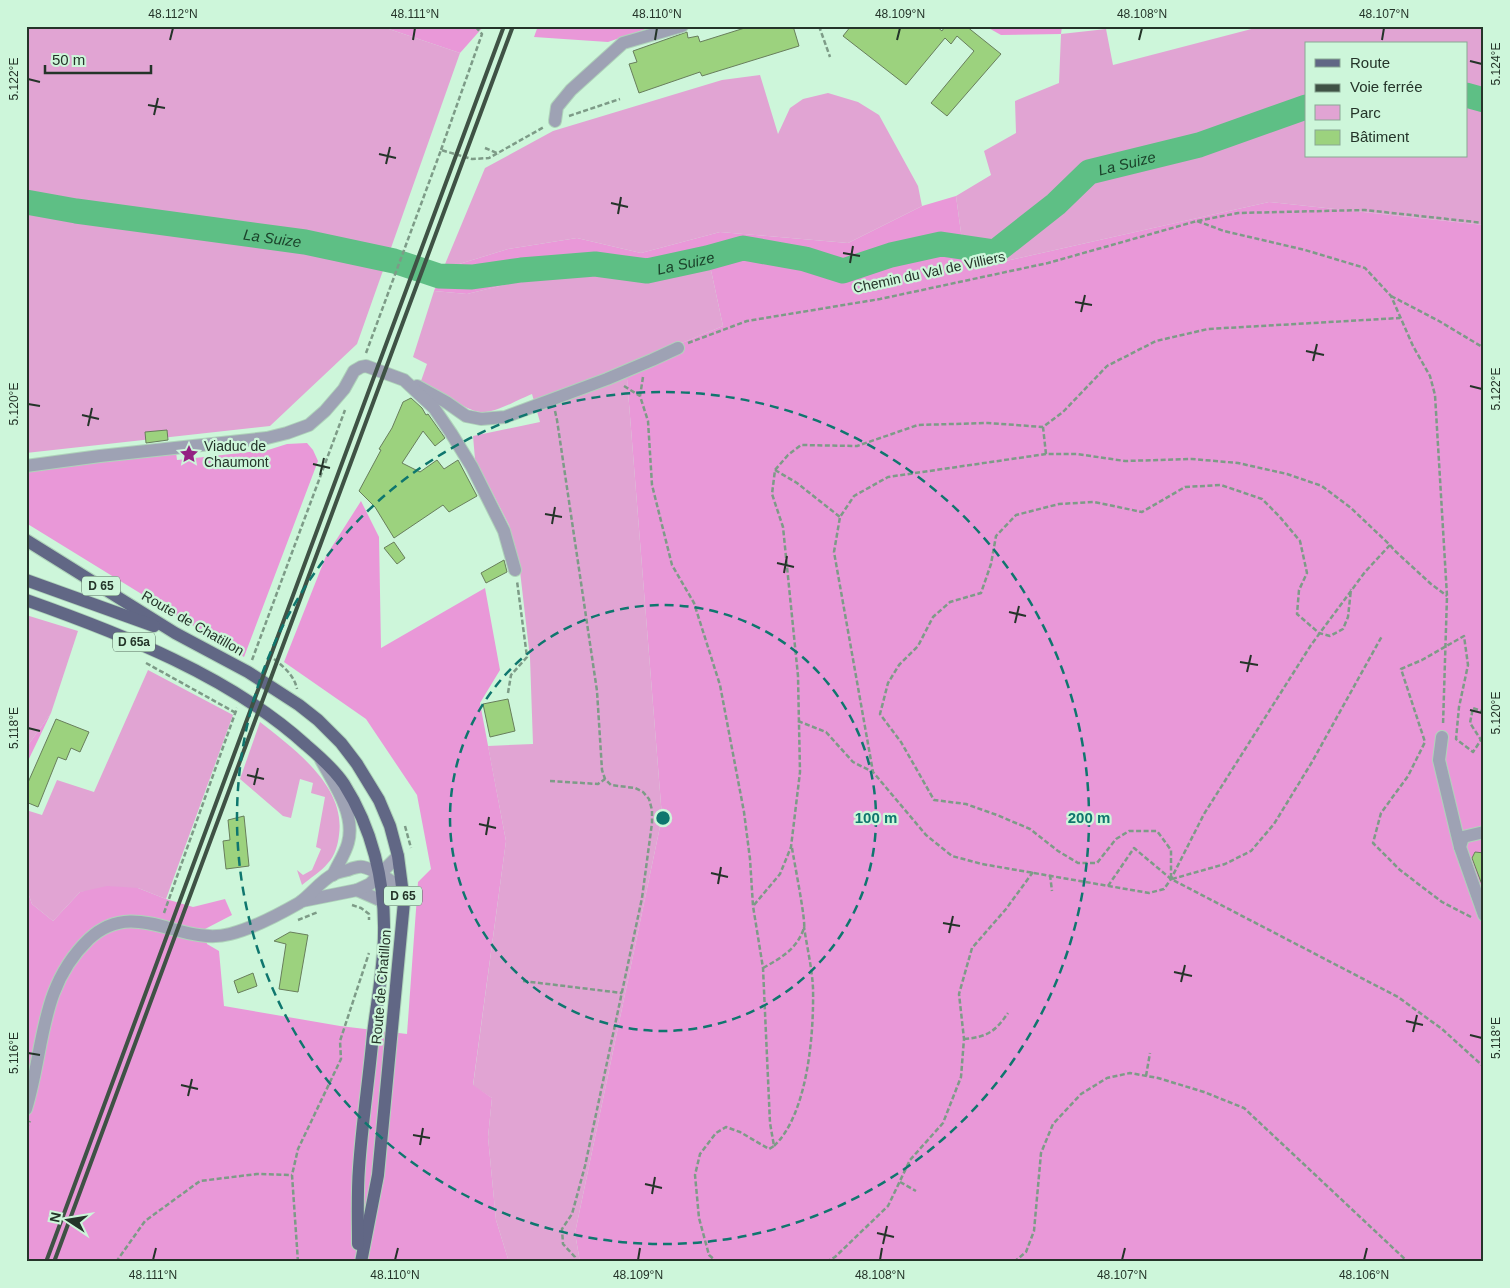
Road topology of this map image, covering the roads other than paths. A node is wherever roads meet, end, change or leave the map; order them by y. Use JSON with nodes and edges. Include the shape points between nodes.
{"nodes":[{"id":1,"x":682,"y":26,"type":"edge"},
{"id":2,"x":555,"y":121,"type":"road end"},
{"id":3,"x":678,"y":348,"type":"road end"},
{"id":4,"x":404,"y":380,"type":"junction"},
{"id":5,"x":26,"y":466,"type":"edge"},
{"id":6,"x":26,"y":540,"type":"edge"},
{"id":7,"x":515,"y":570,"type":"road end"},
{"id":8,"x":26,"y":580,"type":"edge"},
{"id":9,"x":26,"y":600,"type":"edge"},
{"id":10,"x":175,"y":633,"type":"junction"},
{"id":11,"x":213,"y":681,"type":"joint"},
{"id":12,"x":1442,"y":737,"type":"road end"},
{"id":13,"x":320,"y":758,"type":"junction"},
{"id":14,"x":1484,"y":832,"type":"edge"},
{"id":15,"x":1460,"y":847,"type":"junction"},
{"id":16,"x":398,"y":856,"type":"junction"},
{"id":17,"x":333,"y":874,"type":"junction"},
{"id":18,"x":380,"y":874,"type":"junction"},
{"id":19,"x":403,"y":889,"type":"junction"},
{"id":20,"x":357,"y":890,"type":"junction"},
{"id":21,"x":382,"y":901,"type":"junction"},
{"id":22,"x":300,"y":902,"type":"junction"},
{"id":23,"x":1484,"y":915,"type":"edge"},
{"id":24,"x":30,"y":1111,"type":"edge"},
{"id":25,"x":360,"y":1262,"type":"edge"}],
"edges":[{"from":1,"to":2,"type":"street","via":[[623,43],[571,90],[557,107]]},
{"from":3,"to":4,"type":"street","via":[[505,417],[481,419],[466,416]]},
{"from":4,"to":5,"type":"street","via":[[362,366],[354,371],[344,390],[309,425],[267,438]]},
{"from":4,"to":7,"type":"street","via":[[434,408],[472,467],[504,531]]},
{"from":6,"to":10,"type":"main road","name":"Route de Chatillon","number":"D 65"},
{"from":8,"to":10,"type":"main road","number":"D 65a"},
{"from":9,"to":11,"type":"main road","name":"Route de Chatillon","number":"D 65a","via":[[152,650]]},
{"from":10,"to":16,"type":"main road","name":"Route de Chatillon","number":"D 65","via":[[248,672],[318,720],[341,743],[379,800]]},
{"from":11,"to":13,"type":"main road","name":"Route de Chatillon","number":"D 65","via":[[268,714]]},
{"from":12,"to":15,"type":"street","via":[[1439,760]]},
{"from":13,"to":17,"type":"street","via":[[344,805],[350,827],[348,844]]},
{"from":13,"to":18,"type":"main road","name":"Route de Chatillon","number":"D 65","via":[[343,784],[357,810],[370,837]]},
{"from":14,"to":15,"type":"street","via":[[1463,837]]},
{"from":15,"to":23,"type":"street"},
{"from":16,"to":18,"type":"street"},
{"from":16,"to":19,"type":"main road","name":"Route de Chatillon","number":"D 65"},
{"from":17,"to":18,"type":"street","via":[[362,866]]},
{"from":17,"to":22,"type":"street"},
{"from":18,"to":19,"type":"street"},
{"from":18,"to":20,"type":"street"},
{"from":18,"to":21,"type":"main road","name":"Route de Chatillon","number":"D 65"},
{"from":19,"to":25,"type":"main road","name":"Route de Chatillon","number":"D 65","via":[[396,998],[378,1175]]},
{"from":20,"to":21,"type":"street"},
{"from":20,"to":22,"type":"street"},
{"from":21,"to":25,"type":"main road","name":"Route de Chatillon","number":"D 65","via":[[384,933],[359,1170]]},
{"from":22,"to":24,"type":"street","via":[[229,935],[208,936],[142,921],[125,921],[108,925],[91,937],[63,970],[52,994]]}]}
